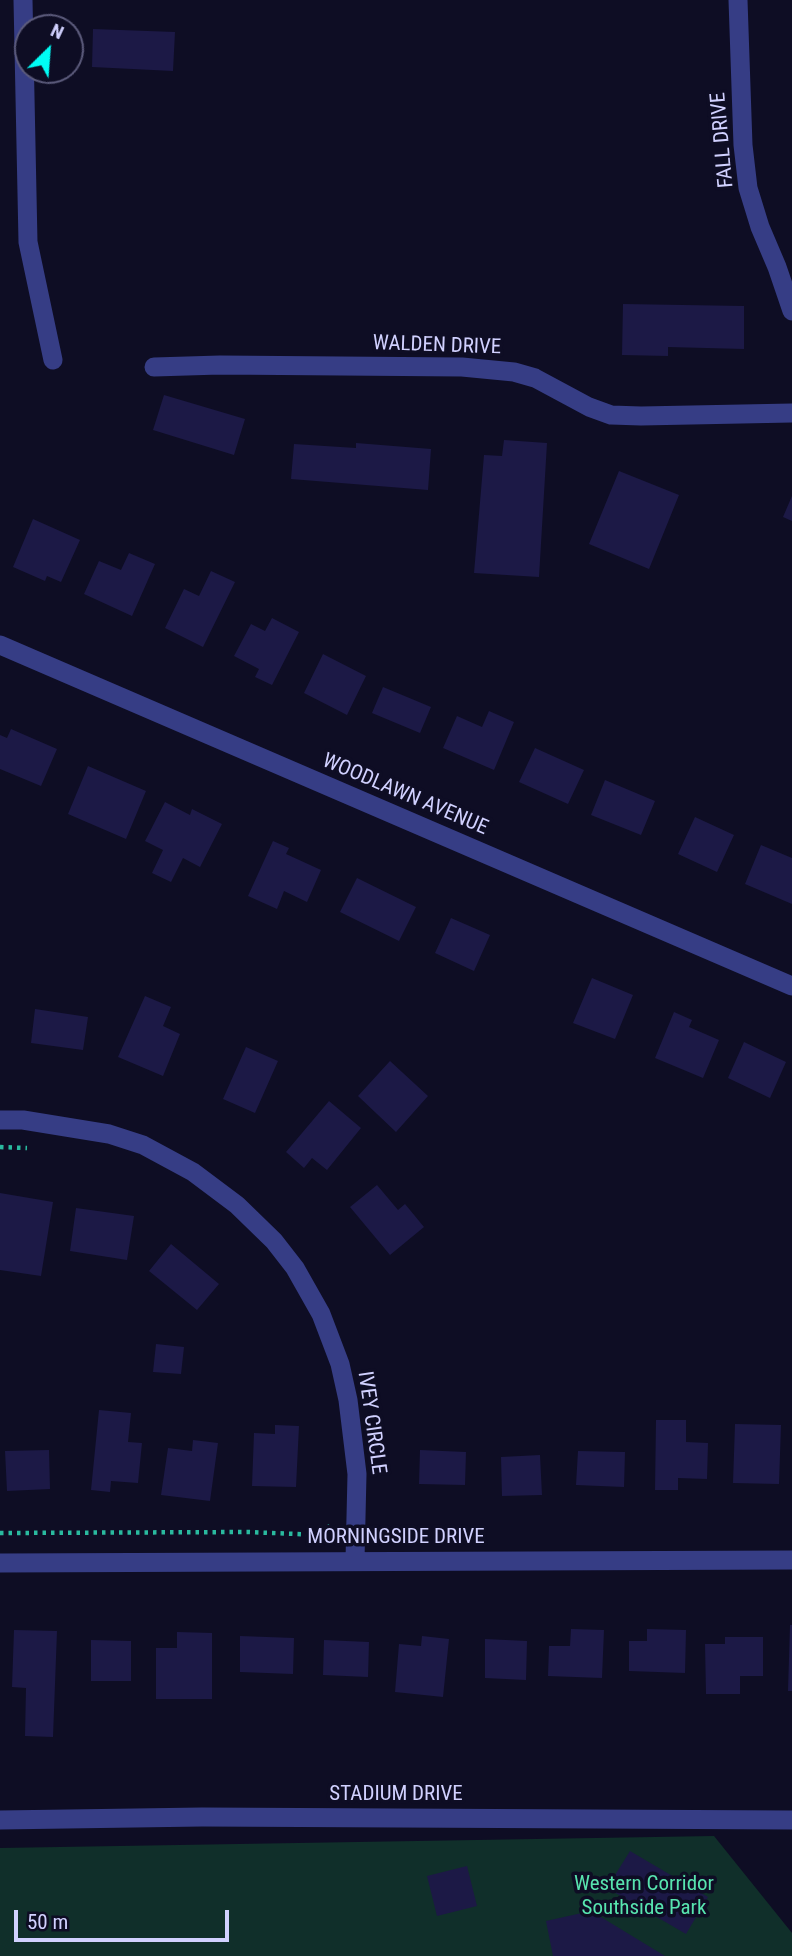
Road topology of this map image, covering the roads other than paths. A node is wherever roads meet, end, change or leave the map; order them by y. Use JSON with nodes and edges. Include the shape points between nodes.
{"nodes":[{"id":1,"x":23,"y":0,"type":"edge"},
{"id":2,"x":738,"y":0,"type":"edge"},
{"id":3,"x":792,"y":311,"type":"edge"},
{"id":4,"x":52,"y":360,"type":"dead end"},
{"id":5,"x":154,"y":368,"type":"dead end"},
{"id":6,"x":792,"y":413,"type":"edge"},
{"id":7,"x":0,"y":645,"type":"edge"},
{"id":8,"x":792,"y":986,"type":"edge"},
{"id":9,"x":0,"y":1120,"type":"edge"},
{"id":10,"x":355,"y":1560,"type":"junction"},
{"id":11,"x":792,"y":1560,"type":"edge"},
{"id":12,"x":0,"y":1563,"type":"edge"},
{"id":13,"x":0,"y":1820,"type":"edge"},
{"id":14,"x":792,"y":1820,"type":"edge"}],
"edges":[{"from":1,"to":4,"type":"street","via":[[28,242]]},
{"from":2,"to":3,"type":"street","name":"FALL DRIVE","via":[[748,188]]},
{"from":5,"to":6,"type":"street","name":"WALDEN DRIVE","via":[[462,367],[535,378],[611,415]]},
{"from":7,"to":8,"type":"street","name":"WOODLAWN AVENUE"},
{"from":9,"to":10,"type":"street","name":"IVEY CIRCLE","via":[[109,1134],[142,1145],[193,1172],[274,1241],[321,1314],[340,1364],[357,1474]]},
{"from":10,"to":11,"type":"street","name":"MORNINGSIDE DRIVE"},
{"from":10,"to":12,"type":"street","name":"MORNINGSIDE DRIVE"},
{"from":13,"to":14,"type":"street","name":"STADIUM DRIVE"}]}
